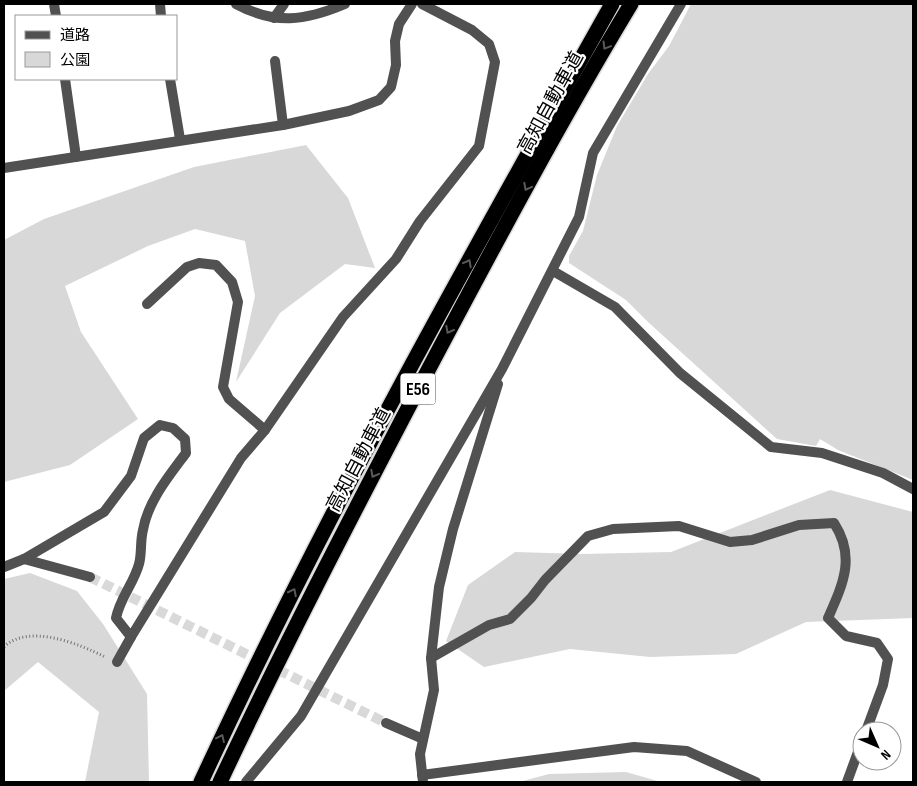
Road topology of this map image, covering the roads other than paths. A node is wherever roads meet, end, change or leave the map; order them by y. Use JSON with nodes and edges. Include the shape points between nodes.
{"nodes":[{"id":1,"x":236,"y":4,"type":"edge"},
{"id":2,"x":284,"y":4,"type":"edge"},
{"id":3,"x":345,"y":4,"type":"edge"},
{"id":4,"x":412,"y":4,"type":"edge"},
{"id":5,"x":422,"y":4,"type":"edge"},
{"id":6,"x":612,"y":4,"type":"edge"},
{"id":7,"x":631,"y":4,"type":"edge"},
{"id":8,"x":681,"y":4,"type":"edge"},
{"id":9,"x":274,"y":18,"type":"junction"},
{"id":10,"x":274,"y":61,"type":"dead end"},
{"id":11,"x":65,"y":80,"type":"edge"},
{"id":12,"x":170,"y":80,"type":"edge"},
{"id":13,"x":284,"y":125,"type":"junction"},
{"id":14,"x":180,"y":140,"type":"junction"},
{"id":15,"x":76,"y":157,"type":"junction"},
{"id":16,"x":4,"y":168,"type":"edge"},
{"id":17,"x":553,"y":271,"type":"junction"},
{"id":18,"x":147,"y":304,"type":"dead end"},
{"id":19,"x":502,"y":369,"type":"junction"},
{"id":20,"x":265,"y":430,"type":"junction"},
{"id":21,"x":913,"y":489,"type":"edge"},
{"id":22,"x":24,"y":559,"type":"junction"},
{"id":23,"x":4,"y":567,"type":"edge"},
{"id":24,"x":90,"y":577,"type":"tunnel mouth"},
{"id":25,"x":131,"y":638,"type":"junction"},
{"id":26,"x":431,"y":658,"type":"junction"},
{"id":27,"x":117,"y":662,"type":"road end"},
{"id":28,"x":869,"y":721,"type":"edge"},
{"id":29,"x":386,"y":723,"type":"tunnel mouth"},
{"id":30,"x":424,"y":739,"type":"junction"},
{"id":31,"x":852,"y":768,"type":"edge"},
{"id":32,"x":422,"y":779,"type":"edge"},
{"id":33,"x":201,"y":782,"type":"edge"},
{"id":34,"x":220,"y":782,"type":"edge"},
{"id":35,"x":246,"y":782,"type":"edge"},
{"id":36,"x":756,"y":782,"type":"edge"},
{"id":37,"x":847,"y":782,"type":"edge"}],
"edges":[{"from":1,"to":9,"type":"street"},
{"from":2,"to":9,"type":"street"},
{"from":3,"to":9,"type":"street","via":[[316,16],[294,20]]},
{"from":4,"to":13,"type":"street","via":[[399,24],[391,87],[379,100],[349,112]]},
{"from":5,"to":20,"type":"street","via":[[472,30],[489,44],[495,62],[479,146],[420,221],[396,259],[343,317]]},
{"from":33,"to":6,"type":"highway","name":"高知自動車道","number":"E56","one_way":true,"via":[[243,691],[354,473]]},
{"from":7,"to":34,"type":"highway","name":"高知自動車道","number":"E56","one_way":true,"via":[[585,81],[450,328],[266,685]]},
{"from":8,"to":17,"type":"street","via":[[593,152],[578,217]]},
{"from":10,"to":13,"type":"street"},
{"from":11,"to":15,"type":"street"},
{"from":12,"to":14,"type":"street"},
{"from":13,"to":14,"type":"street"},
{"from":14,"to":15,"type":"street"},
{"from":15,"to":16,"type":"street"},
{"from":17,"to":19,"type":"street"},
{"from":17,"to":21,"type":"street","via":[[615,307],[680,373],[771,448],[822,453],[883,473]]},
{"from":18,"to":20,"type":"street","via":[[188,267],[200,263],[216,265],[232,282],[238,302],[224,387],[229,399]]},
{"from":19,"to":26,"type":"street","via":[[453,529],[439,587]]},
{"from":19,"to":35,"type":"street","via":[[301,716]]},
{"from":20,"to":25,"type":"street","via":[[241,458]]},
{"from":22,"to":23,"type":"street"},
{"from":22,"to":24,"type":"street"},
{"from":22,"to":25,"type":"street","via":[[104,512],[131,476],[144,438],[160,425],[173,428],[185,439],[186,453],[150,507],[143,529],[139,564],[118,608],[116,618]]},
{"from":25,"to":27,"type":"street"},
{"from":26,"to":28,"type":"street","via":[[489,625],[510,619],[588,536],[613,529],[679,526],[730,542],[752,540],[799,525],[834,523],[844,538],[846,560],[844,582],[828,618],[846,636],[877,643],[888,659]]},
{"from":26,"to":30,"type":"street","via":[[434,690]]},
{"from":29,"to":30,"type":"street"},
{"from":30,"to":32,"type":"street","via":[[420,754]]},
{"from":31,"to":37,"type":"street"},
{"from":32,"to":36,"type":"street","via":[[634,747],[687,751]]}]}
